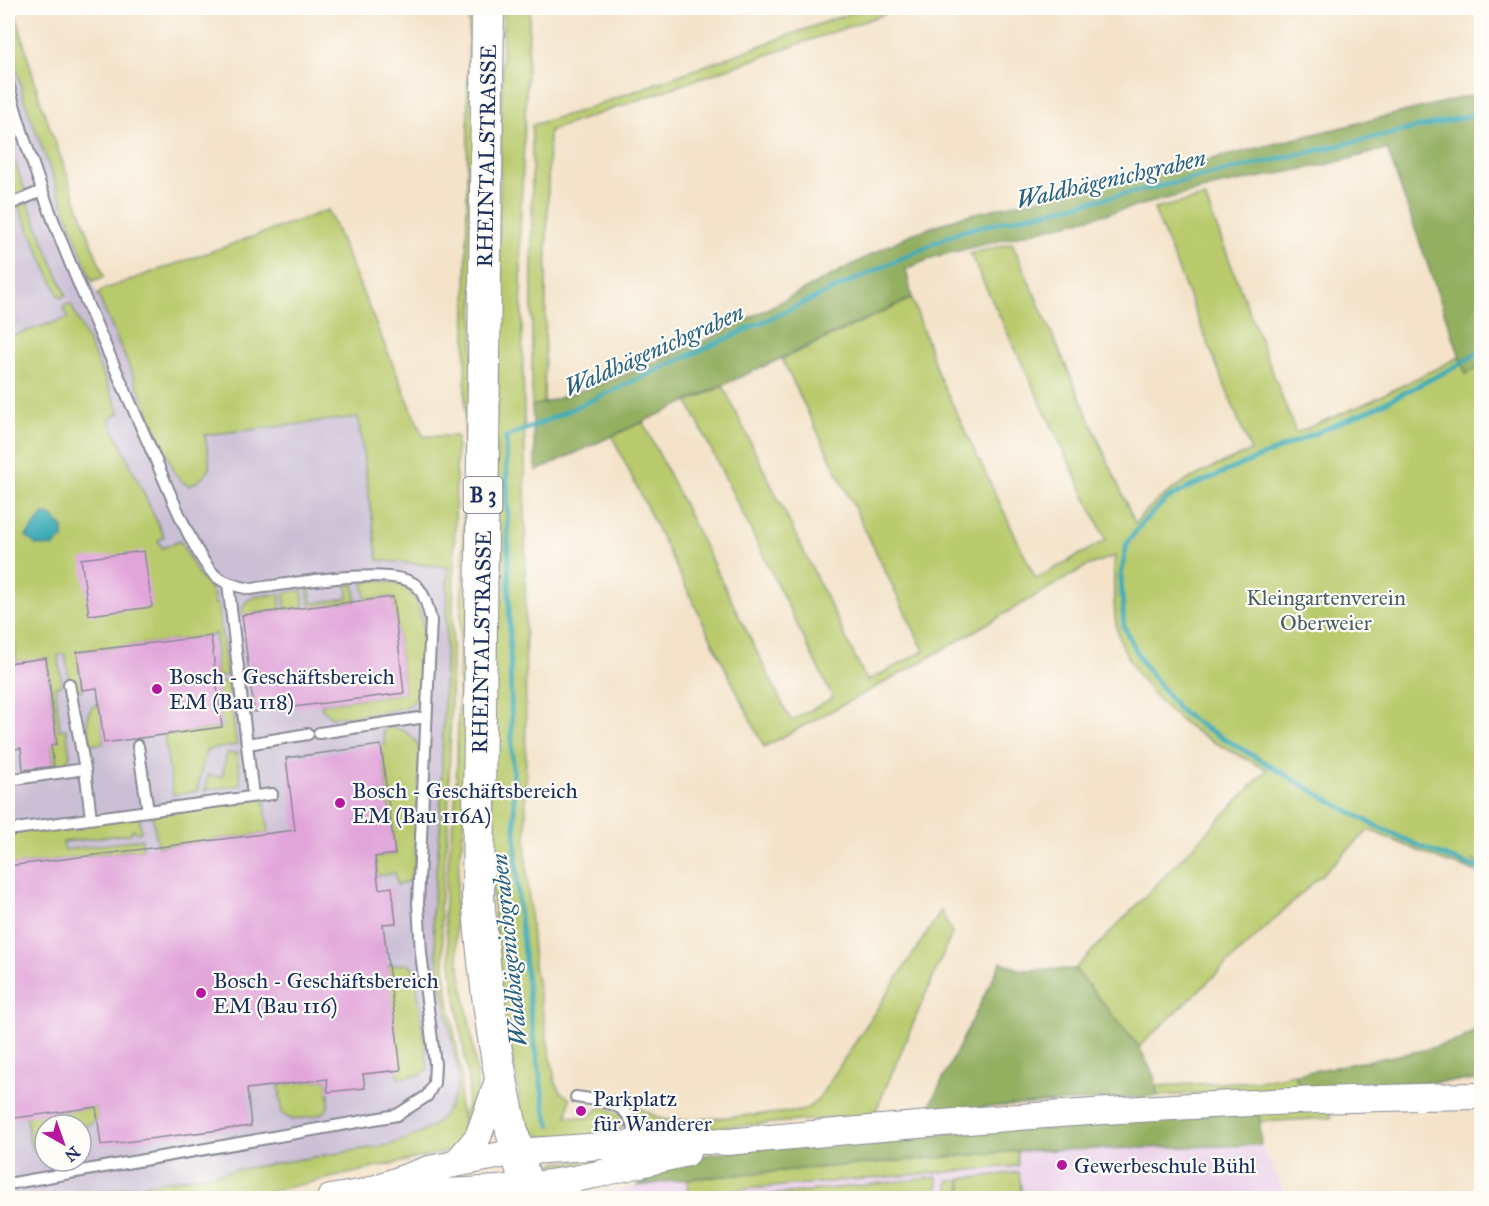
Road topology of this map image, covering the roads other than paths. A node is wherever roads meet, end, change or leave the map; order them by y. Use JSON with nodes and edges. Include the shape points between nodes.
{"nodes":[{"id":1,"x":488,"y":8,"type":"edge"},
{"id":2,"x":8,"y":83,"type":"edge"},
{"id":3,"x":42,"y":191,"type":"junction"},
{"id":4,"x":8,"y":205,"type":"edge"},
{"id":5,"x":228,"y":583,"type":"junction"},
{"id":6,"x":69,"y":684,"type":"dead end"},
{"id":7,"x":426,"y":717,"type":"junction"},
{"id":8,"x":247,"y":744,"type":"junction"},
{"id":9,"x":138,"y":746,"type":"dead end"},
{"id":10,"x":85,"y":769,"type":"junction"},
{"id":11,"x":8,"y":780,"type":"edge"},
{"id":12,"x":272,"y":794,"type":"dead end"},
{"id":13,"x":253,"y":796,"type":"junction"},
{"id":14,"x":148,"y":811,"type":"junction"},
{"id":15,"x":91,"y":818,"type":"junction"},
{"id":16,"x":8,"y":830,"type":"edge"},
{"id":17,"x":500,"y":1075,"type":"junction"},
{"id":18,"x":1482,"y":1096,"type":"edge"},
{"id":19,"x":576,"y":1097,"type":"dead end"},
{"id":20,"x":517,"y":1152,"type":"junction"},
{"id":21,"x":636,"y":1154,"type":"junction"},
{"id":22,"x":456,"y":1163,"type":"junction"},
{"id":23,"x":593,"y":1175,"type":"junction"},
{"id":24,"x":8,"y":1184,"type":"edge"},
{"id":25,"x":365,"y":1192,"type":"junction"},
{"id":26,"x":528,"y":1192,"type":"edge"},
{"id":27,"x":451,"y":1196,"type":"edge"},
{"id":28,"x":330,"y":1198,"type":"edge"},
{"id":29,"x":574,"y":1198,"type":"edge"}],
"edges":[{"from":1,"to":17,"type":"main road","name":"RHEINTALSTRASSE","number":"B 3","via":[[478,897],[487,995]]},
{"from":2,"to":3,"type":"lane"},
{"from":3,"to":4,"type":"lane"},
{"from":3,"to":5,"type":"lane","via":[[95,325],[186,527],[202,559],[217,577]]},
{"from":5,"to":7,"type":"lane","via":[[251,589],[371,575],[397,576],[416,584],[431,620]]},
{"from":5,"to":8,"type":"lane"},
{"from":6,"to":10,"type":"lane"},
{"from":7,"to":8,"type":"lane"},
{"from":7,"to":24,"type":"lane","via":[[418,903],[435,1064],[434,1083],[427,1096],[397,1115]]},
{"from":8,"to":13,"type":"lane"},
{"from":9,"to":14,"type":"lane"},
{"from":10,"to":11,"type":"lane"},
{"from":10,"to":15,"type":"lane"},
{"from":12,"to":13,"type":"lane"},
{"from":13,"to":14,"type":"lane"},
{"from":14,"to":15,"type":"lane"},
{"from":15,"to":16,"type":"lane"},
{"from":17,"to":20,"type":"main road","name":"RHEINTALSTRASSE","number":"B 3"},
{"from":17,"to":22,"type":"street","via":[[478,1137]]},
{"from":18,"to":21,"type":"street","via":[[1401,1097],[956,1122]]},
{"from":19,"to":21,"type":"lane","via":[[607,1101],[621,1108],[633,1124]]},
{"from":20,"to":21,"type":"street"},
{"from":20,"to":22,"type":"street"},
{"from":20,"to":26,"type":"main road","name":"RHEINTALSTRASSE","number":"B 3"},
{"from":21,"to":23,"type":"street"},
{"from":22,"to":25,"type":"street"},
{"from":23,"to":26,"type":"street"},
{"from":23,"to":29,"type":"street"},
{"from":25,"to":27,"type":"street"},
{"from":25,"to":28,"type":"street"},
{"from":26,"to":27,"type":"street"}]}
